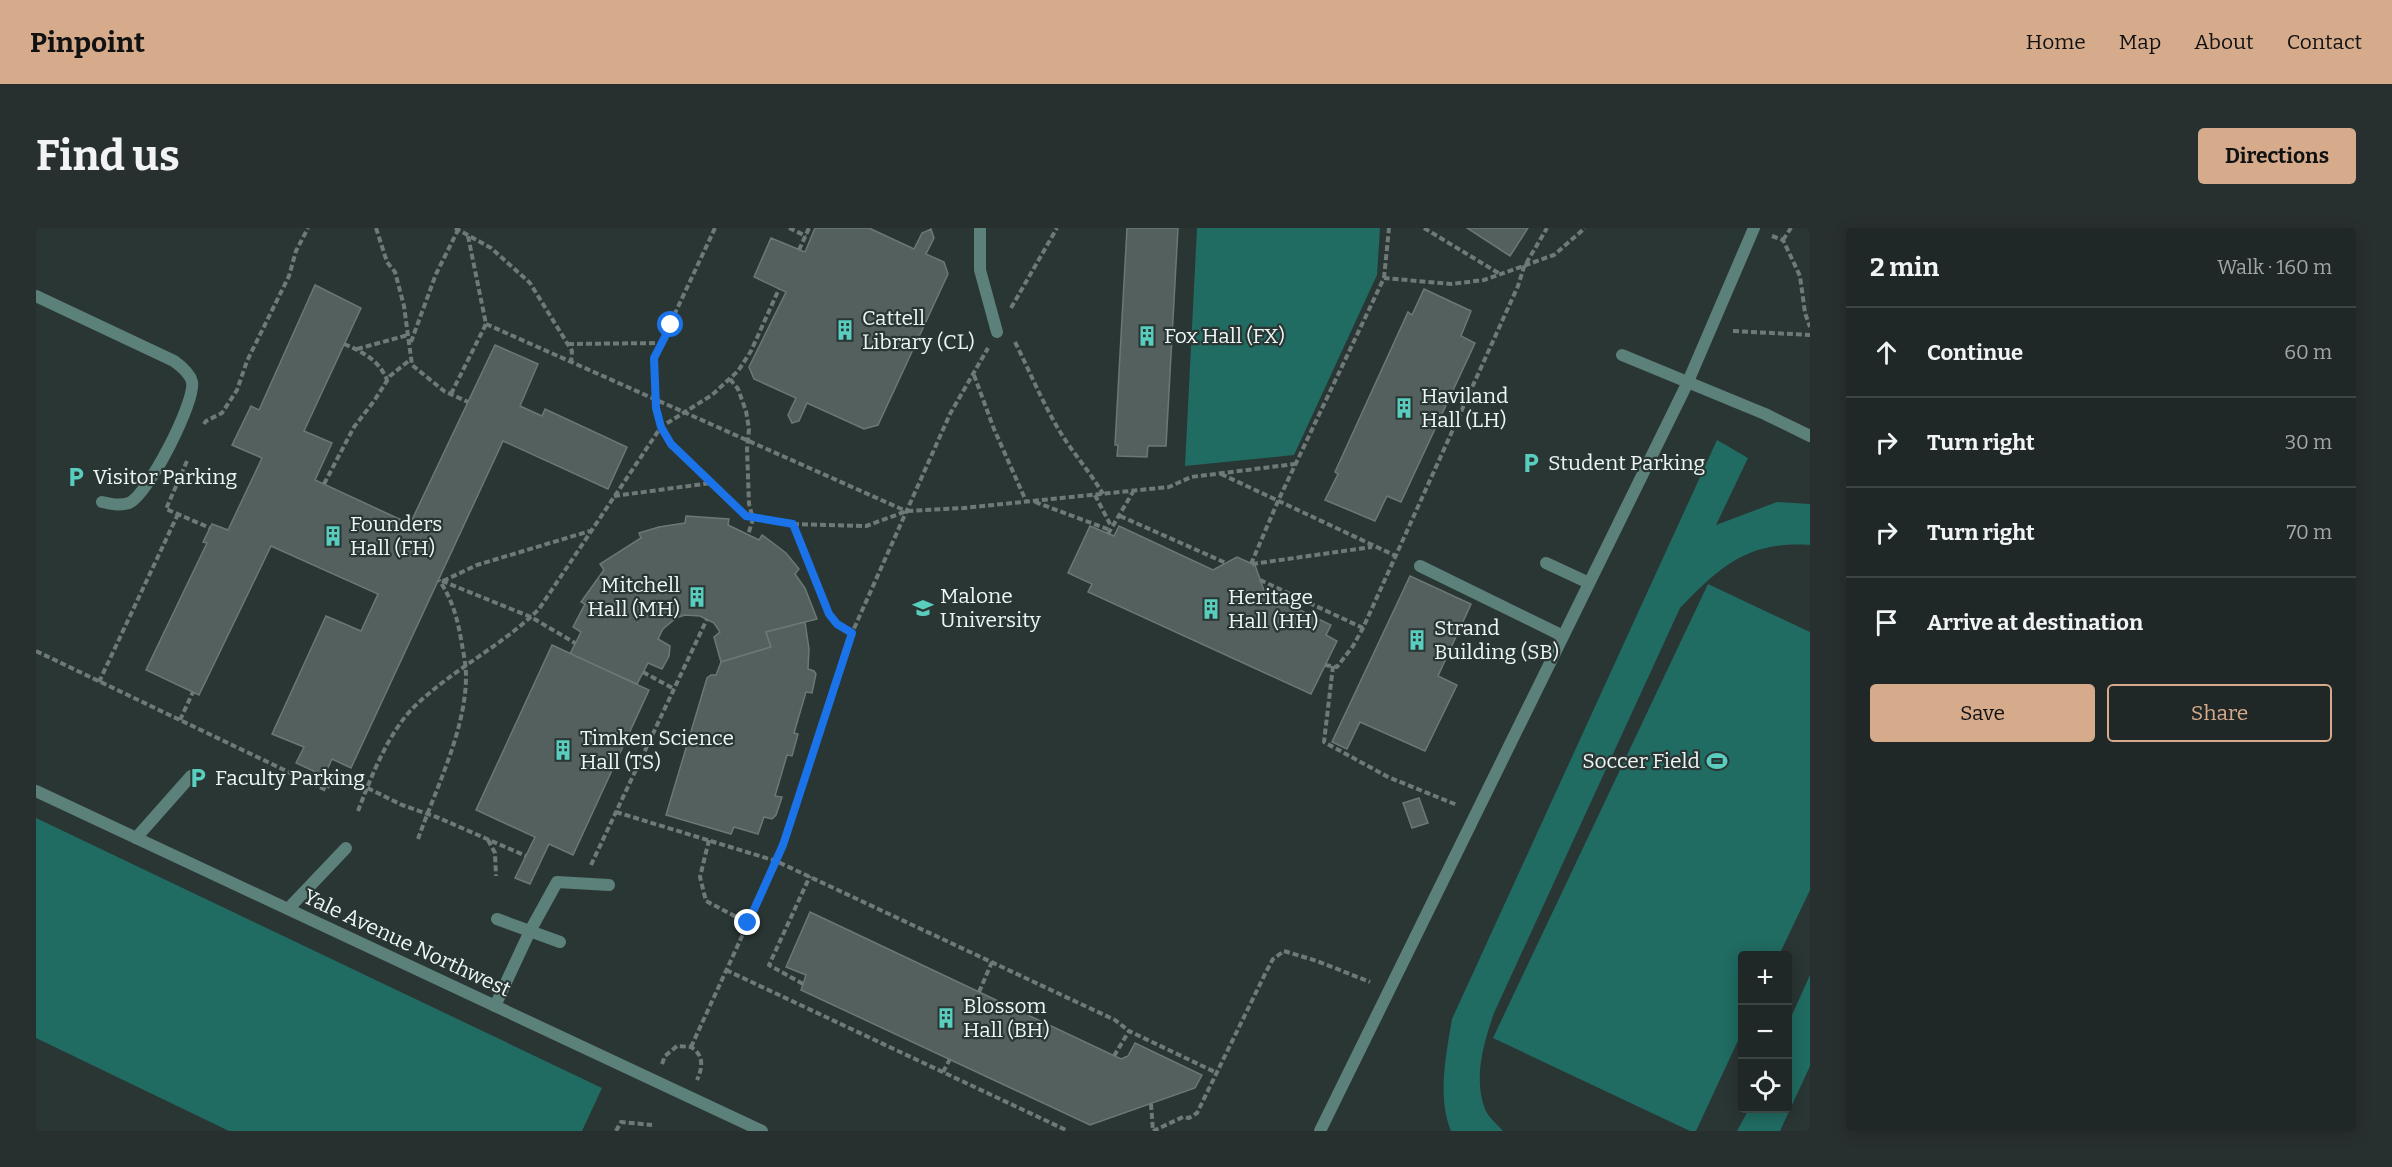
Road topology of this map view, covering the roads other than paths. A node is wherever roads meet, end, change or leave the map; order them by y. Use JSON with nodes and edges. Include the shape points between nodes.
{"nodes":[{"id":1,"x":980,"y":228,"type":"edge"},
{"id":2,"x":1753,"y":229,"type":"edge"},
{"id":3,"x":36,"y":296,"type":"edge"},
{"id":4,"x":997,"y":332,"type":"road end"},
{"id":5,"x":1622,"y":355,"type":"dead end"},
{"id":6,"x":1687,"y":384,"type":"junction"},
{"id":7,"x":1810,"y":436,"type":"edge"},
{"id":8,"x":102,"y":502,"type":"dead end"},
{"id":9,"x":1546,"y":563,"type":"dead end"},
{"id":10,"x":1420,"y":566,"type":"road end"},
{"id":11,"x":1589,"y":584,"type":"junction"},
{"id":12,"x":1563,"y":636,"type":"junction"},
{"id":13,"x":191,"y":776,"type":"dead end"},
{"id":14,"x":36,"y":791,"type":"edge"},
{"id":15,"x":136,"y":838,"type":"junction"},
{"id":16,"x":345,"y":848,"type":"dead end"},
{"id":17,"x":609,"y":885,"type":"dead end"},
{"id":18,"x":288,"y":909,"type":"junction"},
{"id":19,"x":497,"y":919,"type":"dead end"},
{"id":20,"x":530,"y":931,"type":"junction"},
{"id":21,"x":560,"y":942,"type":"dead end"},
{"id":22,"x":495,"y":1006,"type":"junction"},
{"id":23,"x":762,"y":1131,"type":"edge"},
{"id":24,"x":1320,"y":1131,"type":"edge"}],
"edges":[{"from":1,"to":4,"type":"street","via":[[980,270]]},
{"from":2,"to":6,"type":"street"},
{"from":3,"to":8,"type":"street","via":[[174,361],[192,381],[187,408],[141,494],[129,502]]},
{"from":5,"to":6,"type":"street"},
{"from":6,"to":7,"type":"street"},
{"from":6,"to":11,"type":"street"},
{"from":9,"to":11,"type":"street"},
{"from":10,"to":12,"type":"street"},
{"from":11,"to":12,"type":"street"},
{"from":12,"to":24,"type":"street"},
{"from":13,"to":15,"type":"street"},
{"from":14,"to":15,"type":"street","name":"Yale Avenue Northwest"},
{"from":15,"to":18,"type":"street","name":"Yale Avenue Northwest"},
{"from":16,"to":18,"type":"street"},
{"from":17,"to":20,"type":"street","via":[[557,882]]},
{"from":18,"to":22,"type":"street","name":"Yale Avenue Northwest"},
{"from":19,"to":20,"type":"street"},
{"from":20,"to":21,"type":"street"},
{"from":20,"to":22,"type":"street"},
{"from":22,"to":23,"type":"street","name":"Yale Avenue Northwest"}]}
